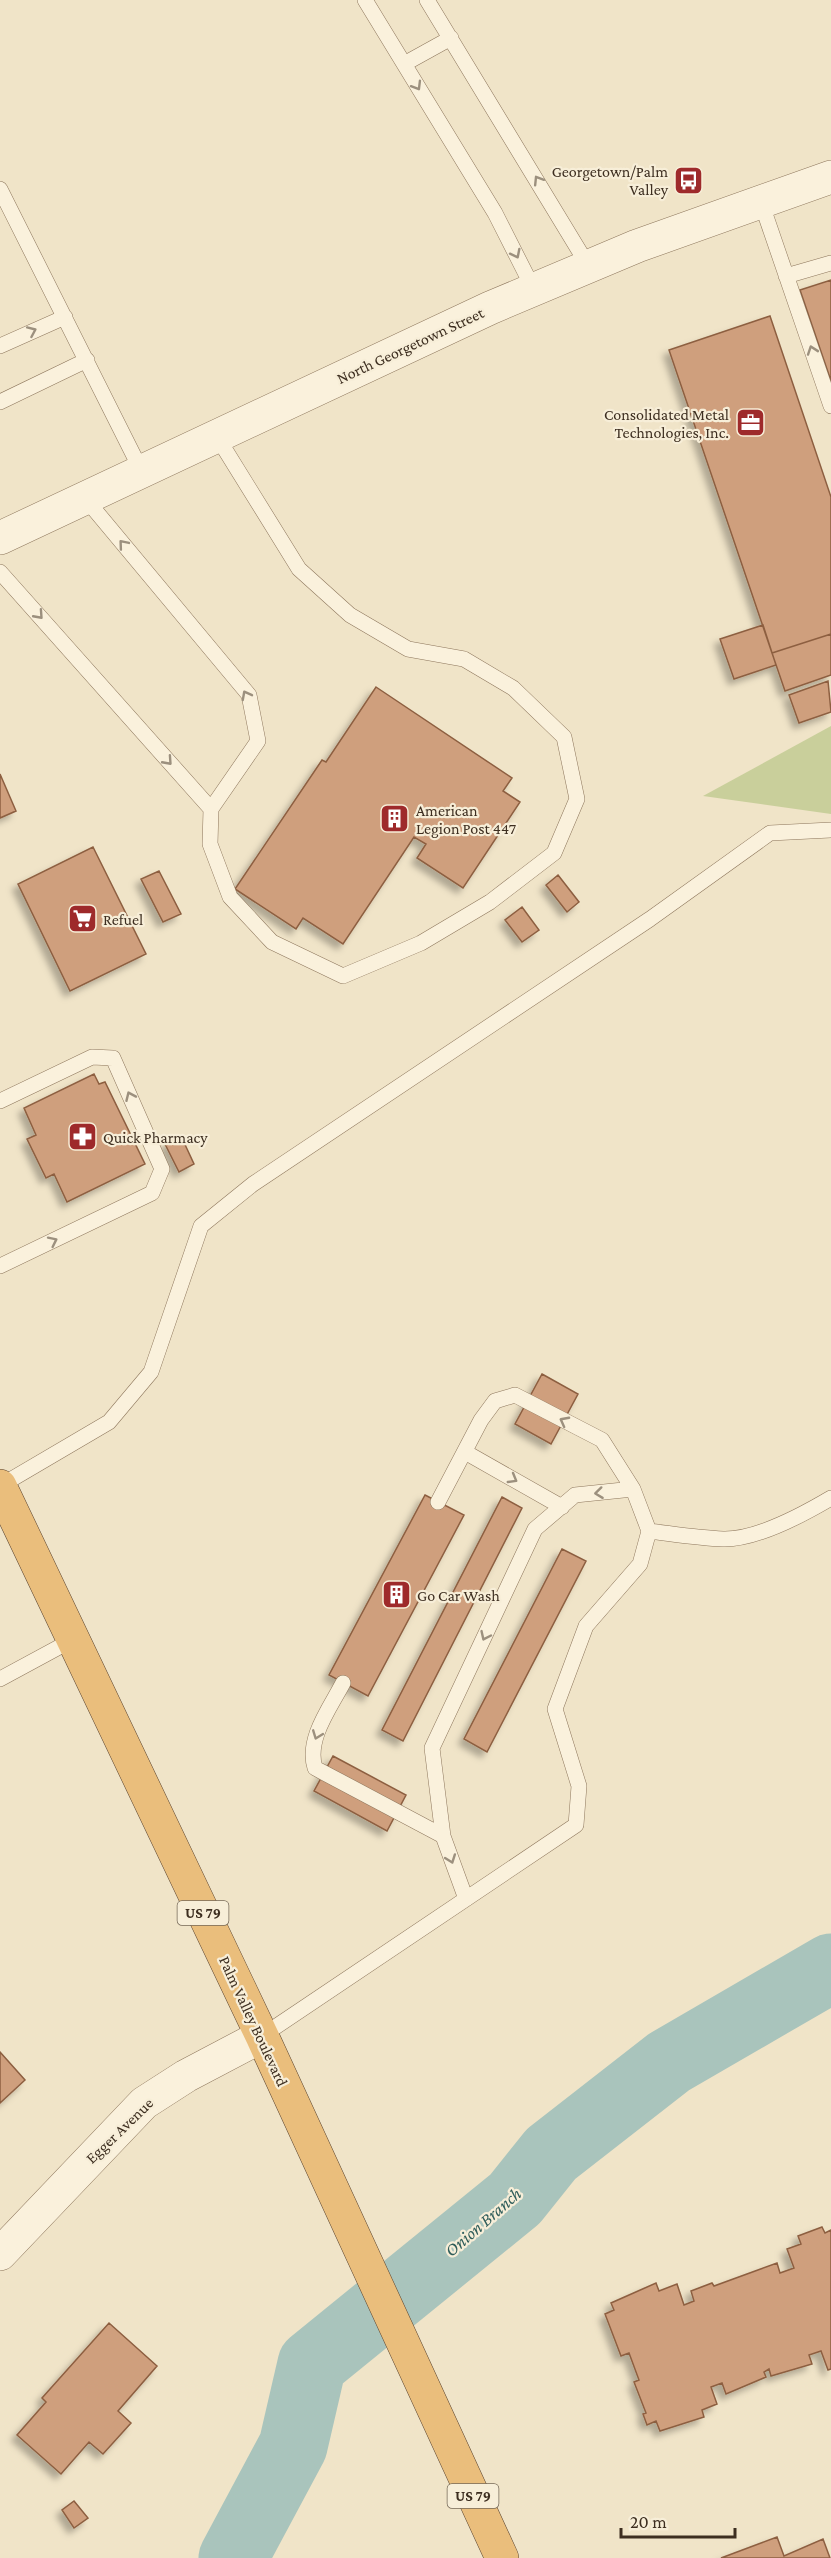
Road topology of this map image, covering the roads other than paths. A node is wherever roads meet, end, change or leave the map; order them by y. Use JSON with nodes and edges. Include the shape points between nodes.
{"nodes":[{"id":1,"x":365,"y":0,"type":"edge"},
{"id":2,"x":427,"y":0,"type":"edge"},
{"id":3,"x":451,"y":38,"type":"junction"},
{"id":4,"x":404,"y":64,"type":"junction"},
{"id":5,"x":831,"y":177,"type":"edge"},
{"id":6,"x":0,"y":189,"type":"edge"},
{"id":7,"x":760,"y":202,"type":"junction"},
{"id":8,"x":831,"y":262,"type":"edge"},
{"id":9,"x":589,"y":267,"type":"junction"},
{"id":10,"x":786,"y":276,"type":"junction"},
{"id":11,"x":534,"y":290,"type":"junction"},
{"id":12,"x":65,"y":317,"type":"junction"},
{"id":13,"x":0,"y":346,"type":"edge"},
{"id":14,"x":87,"y":360,"type":"junction"},
{"id":15,"x":0,"y":402,"type":"edge"},
{"id":16,"x":831,"y":406,"type":"edge"},
{"id":17,"x":216,"y":435,"type":"junction"},
{"id":18,"x":141,"y":470,"type":"junction"},
{"id":19,"x":84,"y":497,"type":"junction"},
{"id":20,"x":0,"y":538,"type":"edge"},
{"id":21,"x":0,"y":572,"type":"edge"},
{"id":22,"x":211,"y":809,"type":"junction"},
{"id":23,"x":831,"y":830,"type":"edge"},
{"id":24,"x":0,"y":1101,"type":"edge"},
{"id":25,"x":0,"y":1266,"type":"edge"},
{"id":26,"x":465,"y":1452,"type":"junction"},
{"id":27,"x":0,"y":1486,"type":"edge"},
{"id":28,"x":633,"y":1489,"type":"junction"},
{"id":29,"x":831,"y":1498,"type":"edge"},
{"id":30,"x":438,"y":1502,"type":"dead end"},
{"id":31,"x":562,"y":1507,"type":"junction"},
{"id":32,"x":650,"y":1531,"type":"junction"},
{"id":33,"x":74,"y":1639,"type":"junction"},
{"id":34,"x":0,"y":1679,"type":"edge"},
{"id":35,"x":343,"y":1683,"type":"dead end"},
{"id":36,"x":443,"y":1836,"type":"junction"},
{"id":37,"x":466,"y":1899,"type":"junction"},
{"id":38,"x":262,"y":2036,"type":"junction"},
{"id":39,"x":0,"y":2254,"type":"edge"},
{"id":40,"x":502,"y":2558,"type":"edge"}],
"edges":[{"from":1,"to":4,"type":"lane"},
{"from":2,"to":3,"type":"lane"},
{"from":3,"to":4,"type":"lane"},
{"from":9,"to":3,"type":"lane","one_way":true},
{"from":4,"to":11,"type":"lane","one_way":true,"via":[[495,213]]},
{"from":5,"to":7,"type":"street","name":"North Georgetown Street"},
{"from":6,"to":12,"type":"lane"},
{"from":7,"to":9,"type":"street","name":"North Georgetown Street"},
{"from":7,"to":10,"type":"lane"},
{"from":8,"to":10,"type":"lane"},
{"from":9,"to":11,"type":"street","name":"North Georgetown Street"},
{"from":16,"to":10,"type":"lane","one_way":true},
{"from":11,"to":17,"type":"street","name":"North Georgetown Street"},
{"from":13,"to":12,"type":"lane","one_way":true},
{"from":12,"to":14,"type":"lane"},
{"from":14,"to":15,"type":"lane"},
{"from":14,"to":18,"type":"lane"},
{"from":17,"to":18,"type":"street","name":"North Georgetown Street"},
{"from":17,"to":22,"type":"lane","via":[[299,569],[350,615],[408,649],[464,659],[513,688],[564,737],[577,800],[554,853],[490,902],[421,943],[343,976],[272,942],[230,897],[210,844]]},
{"from":18,"to":19,"type":"street","name":"North Georgetown Street"},
{"from":19,"to":20,"type":"street","name":"North Georgetown Street"},
{"from":22,"to":19,"type":"lane","one_way":true,"via":[[258,741],[249,695]]},
{"from":21,"to":22,"type":"lane","one_way":true},
{"from":23,"to":27,"type":"lane","via":[[770,832],[640,925],[253,1184],[201,1226],[151,1371],[109,1422]]},
{"from":25,"to":24,"type":"lane","one_way":true,"via":[[152,1193],[162,1169],[113,1058],[92,1058]]},
{"from":28,"to":26,"type":"lane","one_way":true,"via":[[602,1440],[515,1395],[495,1401]]},
{"from":26,"to":30,"type":"lane"},
{"from":26,"to":31,"type":"lane","one_way":true},
{"from":27,"to":33,"type":"highway","name":"Palm Valley Boulevard","number":"US 79"},
{"from":28,"to":31,"type":"lane","one_way":true,"via":[[575,1496]]},
{"from":28,"to":32,"type":"lane"},
{"from":29,"to":32,"type":"lane","via":[[791,1520],[726,1539]]},
{"from":31,"to":36,"type":"lane","one_way":true,"via":[[536,1529],[432,1748]]},
{"from":32,"to":37,"type":"lane","via":[[640,1564],[586,1626],[555,1708],[579,1786],[576,1825]]},
{"from":33,"to":34,"type":"lane"},
{"from":33,"to":38,"type":"highway","name":"Palm Valley Boulevard","number":"US 79"},
{"from":35,"to":36,"type":"lane","one_way":true,"via":[[315,1737],[311,1756],[315,1768]]},
{"from":36,"to":37,"type":"lane","one_way":true},
{"from":37,"to":38,"type":"lane"},
{"from":38,"to":39,"type":"street","name":"Egger Avenue","via":[[144,2103]]},
{"from":38,"to":40,"type":"highway","name":"Palm Valley Boulevard","number":"US 79"}]}
